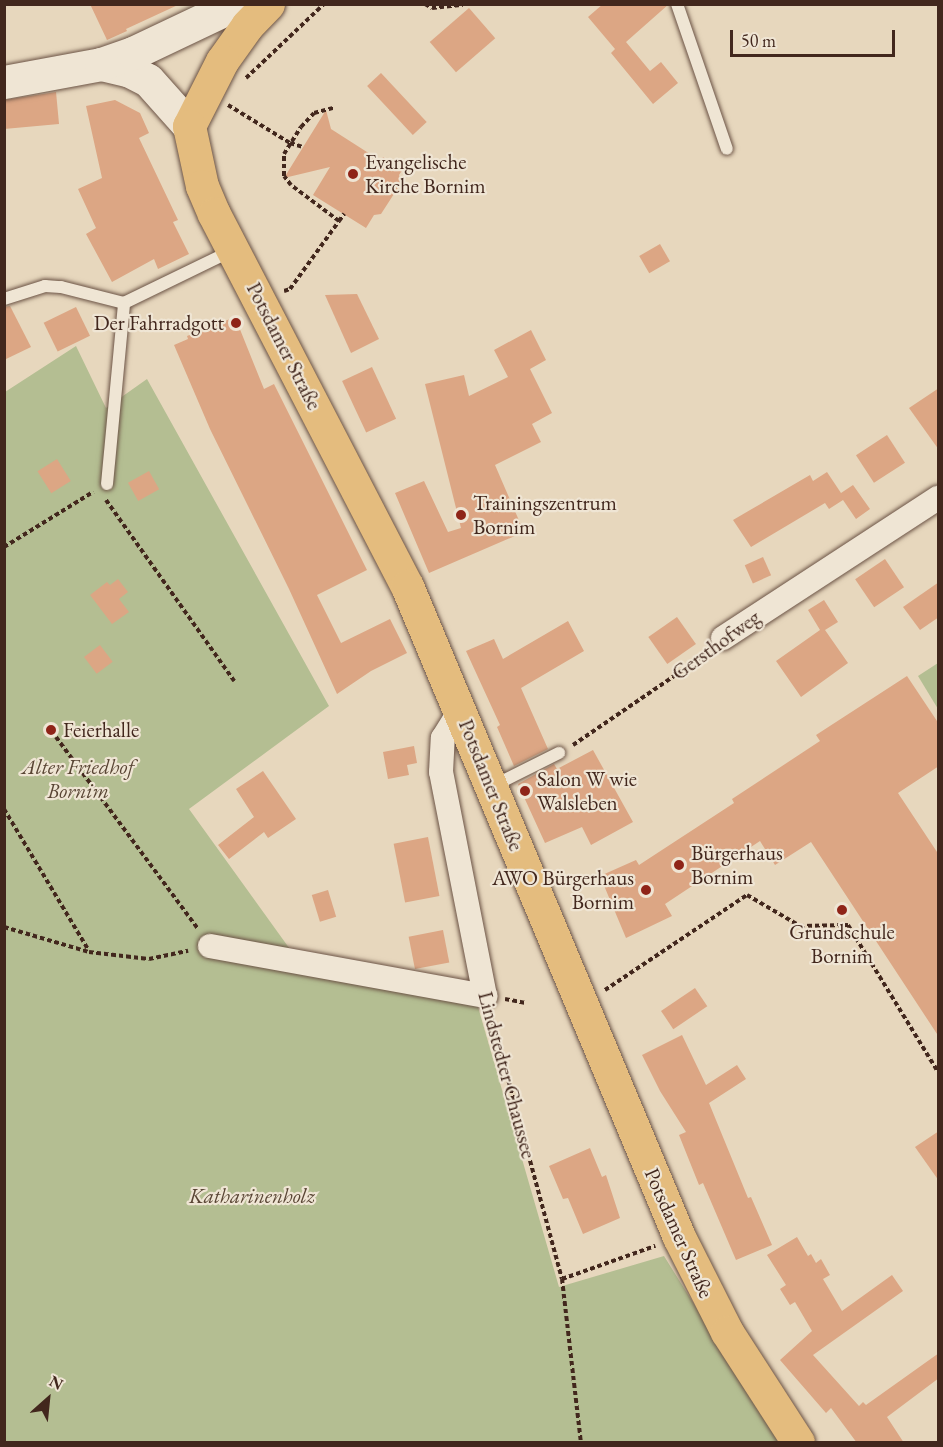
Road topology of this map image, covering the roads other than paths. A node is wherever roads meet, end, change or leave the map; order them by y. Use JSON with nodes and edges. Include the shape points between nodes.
{"nodes":[{"id":1,"x":236,"y":4,"type":"edge"},
{"id":2,"x":268,"y":4,"type":"edge"},
{"id":3,"x":677,"y":4,"type":"edge"},
{"id":4,"x":101,"y":64,"type":"junction"},
{"id":5,"x":4,"y":82,"type":"edge"},
{"id":6,"x":189,"y":126,"type":"junction"},
{"id":7,"x":727,"y":149,"type":"dead end"},
{"id":8,"x":233,"y":250,"type":"junction"},
{"id":9,"x":4,"y":299,"type":"edge"},
{"id":10,"x":124,"y":303,"type":"junction"},
{"id":11,"x":107,"y":484,"type":"road end"},
{"id":12,"x":939,"y":498,"type":"edge"},
{"id":13,"x":723,"y":638,"type":"road end"},
{"id":14,"x":460,"y":711,"type":"junction"},
{"id":15,"x":560,"y":753,"type":"road end"},
{"id":16,"x":492,"y":787,"type":"junction"},
{"id":17,"x":210,"y":946,"type":"road end"},
{"id":18,"x":798,"y":1443,"type":"edge"}],
"edges":[{"from":1,"to":4,"type":"main road"},
{"from":2,"to":6,"type":"main road","via":[[222,61]]},
{"from":3,"to":7,"type":"lane"},
{"from":4,"to":5,"type":"main road"},
{"from":4,"to":6,"type":"main road","via":[[128,70],[148,80]]},
{"from":6,"to":8,"type":"main road","name":"Potsdamer Straße","via":[[202,186]]},
{"from":8,"to":10,"type":"lane"},
{"from":8,"to":14,"type":"main road","name":"Potsdamer Straße","via":[[407,586]]},
{"from":9,"to":10,"type":"lane","via":[[45,286]]},
{"from":10,"to":11,"type":"lane"},
{"from":12,"to":13,"type":"street","name":"Gersthofweg"},
{"from":14,"to":16,"type":"main road","name":"Potsdamer Straße"},
{"from":14,"to":17,"type":"street","name":"Lindstedter Chaussee","via":[[443,738],[441,772],[485,996]]},
{"from":15,"to":16,"type":"lane"},
{"from":16,"to":18,"type":"main road","name":"Potsdamer Straße","via":[[679,1237],[727,1332]]}]}
